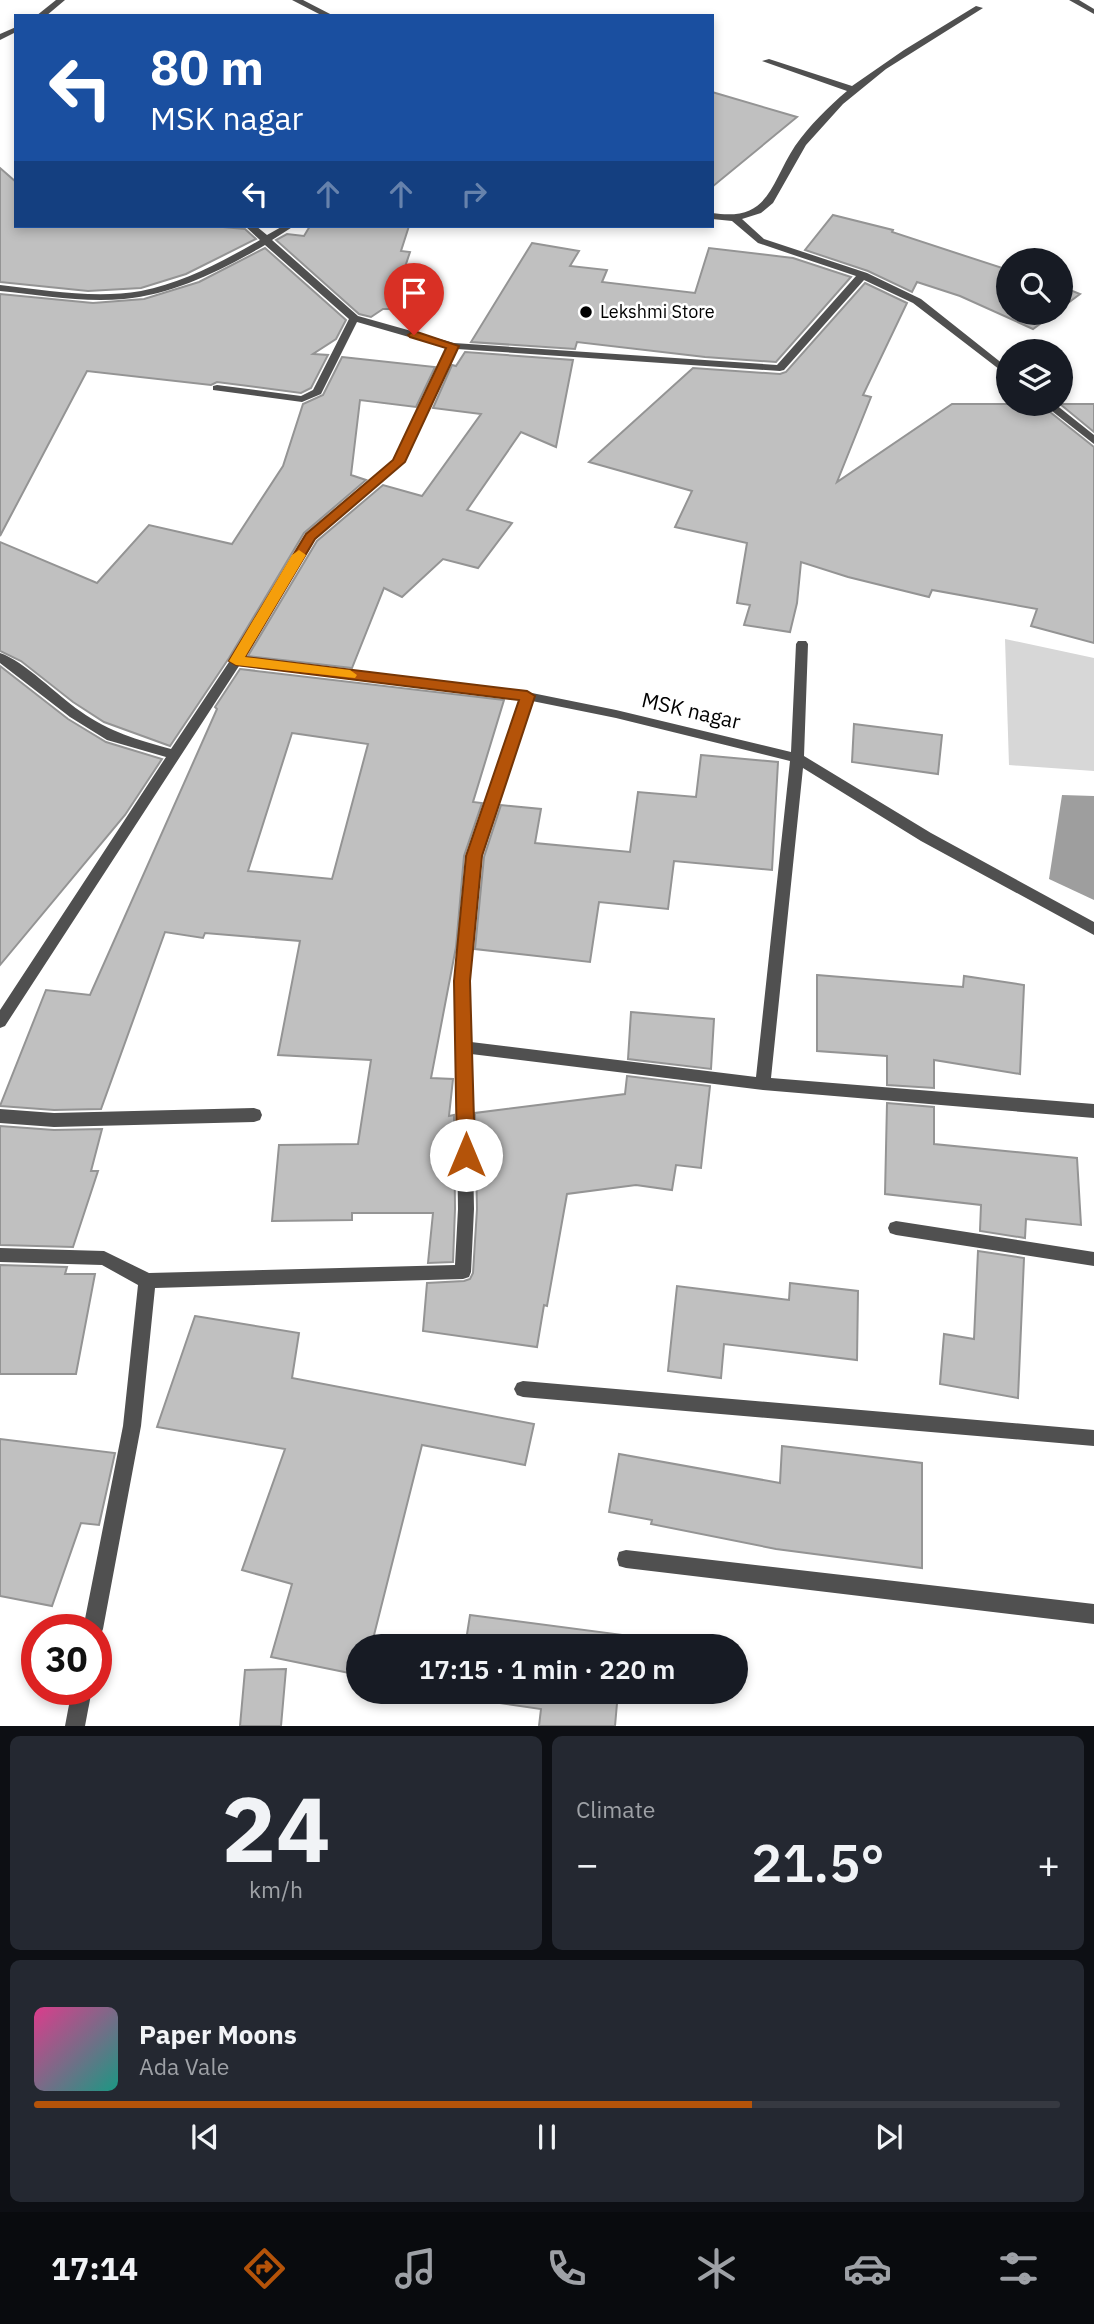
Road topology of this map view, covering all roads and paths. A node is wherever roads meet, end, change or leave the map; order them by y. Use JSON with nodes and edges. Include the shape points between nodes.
{"nodes":[{"id":1,"x":61,"y":0,"type":"edge"},
{"id":2,"x":296,"y":0,"type":"edge"},
{"id":3,"x":1073,"y":0,"type":"edge"},
{"id":4,"x":979,"y":8,"type":"dead end"},
{"id":5,"x":1094,"y":12,"type":"edge"},
{"id":6,"x":43,"y":14,"type":"edge"},
{"id":7,"x":326,"y":14,"type":"edge"},
{"id":8,"x":766,"y":61,"type":"dead end"},
{"id":9,"x":851,"y":89,"type":"junction"},
{"id":10,"x":714,"y":216,"type":"edge"},
{"id":11,"x":735,"y":218,"type":"junction"},
{"id":12,"x":252,"y":228,"type":"edge"},
{"id":13,"x":286,"y":228,"type":"edge"},
{"id":14,"x":265,"y":241,"type":"junction"},
{"id":15,"x":863,"y":275,"type":"junction"},
{"id":16,"x":0,"y":288,"type":"edge"},
{"id":17,"x":354,"y":318,"type":"junction"},
{"id":18,"x":453,"y":346,"type":"junction"},
{"id":19,"x":996,"y":363,"type":"edge"},
{"id":20,"x":217,"y":388,"type":"dead end"},
{"id":21,"x":1063,"y":416,"type":"edge"},
{"id":22,"x":1094,"y":441,"type":"edge"},
{"id":23,"x":802,"y":644,"type":"dead end"},
{"id":24,"x":0,"y":657,"type":"edge"},
{"id":25,"x":236,"y":661,"type":"junction"},
{"id":26,"x":527,"y":696,"type":"junction"},
{"id":27,"x":175,"y":755,"type":"junction"},
{"id":28,"x":797,"y":758,"type":"junction"},
{"id":29,"x":1094,"y":929,"type":"edge"},
{"id":30,"x":0,"y":1022,"type":"edge"},
{"id":31,"x":465,"y":1047,"type":"junction"},
{"id":32,"x":763,"y":1084,"type":"junction"},
{"id":33,"x":1094,"y":1111,"type":"edge"},
{"id":34,"x":254,"y":1115,"type":"dead end"},
{"id":35,"x":0,"y":1116,"type":"edge"},
{"id":36,"x":896,"y":1228,"type":"dead end"},
{"id":37,"x":0,"y":1255,"type":"edge"},
{"id":38,"x":1094,"y":1259,"type":"edge"},
{"id":39,"x":148,"y":1281,"type":"junction"},
{"id":40,"x":523,"y":1389,"type":"dead end"},
{"id":41,"x":1094,"y":1438,"type":"edge"},
{"id":42,"x":626,"y":1559,"type":"dead end"},
{"id":43,"x":96,"y":1614,"type":"edge"},
{"id":44,"x":1094,"y":1614,"type":"edge"},
{"id":45,"x":79,"y":1705,"type":"edge"},
{"id":46,"x":75,"y":1726,"type":"edge"}],
"edges":[{"from":1,"to":6,"type":"street"},
{"from":2,"to":7,"type":"street"},
{"from":3,"to":5,"type":"street"},
{"from":4,"to":9,"type":"street"},
{"from":8,"to":9,"type":"street"},
{"from":9,"to":11,"type":"street","via":[[802,144],[772,198],[761,209]]},
{"from":10,"to":11,"type":"street"},
{"from":11,"to":15,"type":"street","via":[[761,241]]},
{"from":12,"to":14,"type":"street"},
{"from":13,"to":14,"type":"street"},
{"from":14,"to":16,"type":"street","via":[[187,280],[139,295]]},
{"from":14,"to":17,"type":"street"},
{"from":15,"to":18,"type":"street","via":[[780,368]]},
{"from":15,"to":19,"type":"street","via":[[918,301]]},
{"from":17,"to":18,"type":"street"},
{"from":17,"to":20,"type":"street","via":[[317,392],[302,399]]},
{"from":18,"to":25,"type":"street","via":[[399,462],[310,537]]},
{"from":21,"to":22,"type":"street"},
{"from":23,"to":28,"type":"street"},
{"from":24,"to":27,"type":"street","via":[[75,715],[112,737]]},
{"from":25,"to":26,"type":"street","name":"MSK nagar"},
{"from":25,"to":27,"type":"street"},
{"from":26,"to":28,"type":"street","name":"MSK nagar"},
{"from":26,"to":31,"type":"street","via":[[474,856],[462,981]]},
{"from":27,"to":30,"type":"street"},
{"from":28,"to":29,"type":"street","name":"MSK nagar","via":[[926,837]]},
{"from":28,"to":32,"type":"street"},
{"from":31,"to":32,"type":"street"},
{"from":31,"to":39,"type":"street","via":[[463,1272]]},
{"from":32,"to":33,"type":"street"},
{"from":34,"to":35,"type":"street","via":[[54,1120]]},
{"from":36,"to":38,"type":"street"},
{"from":37,"to":39,"type":"street","via":[[104,1258]]},
{"from":39,"to":43,"type":"street","via":[[132,1426]]},
{"from":40,"to":41,"type":"street"},
{"from":42,"to":44,"type":"street"},
{"from":45,"to":46,"type":"street"}]}
